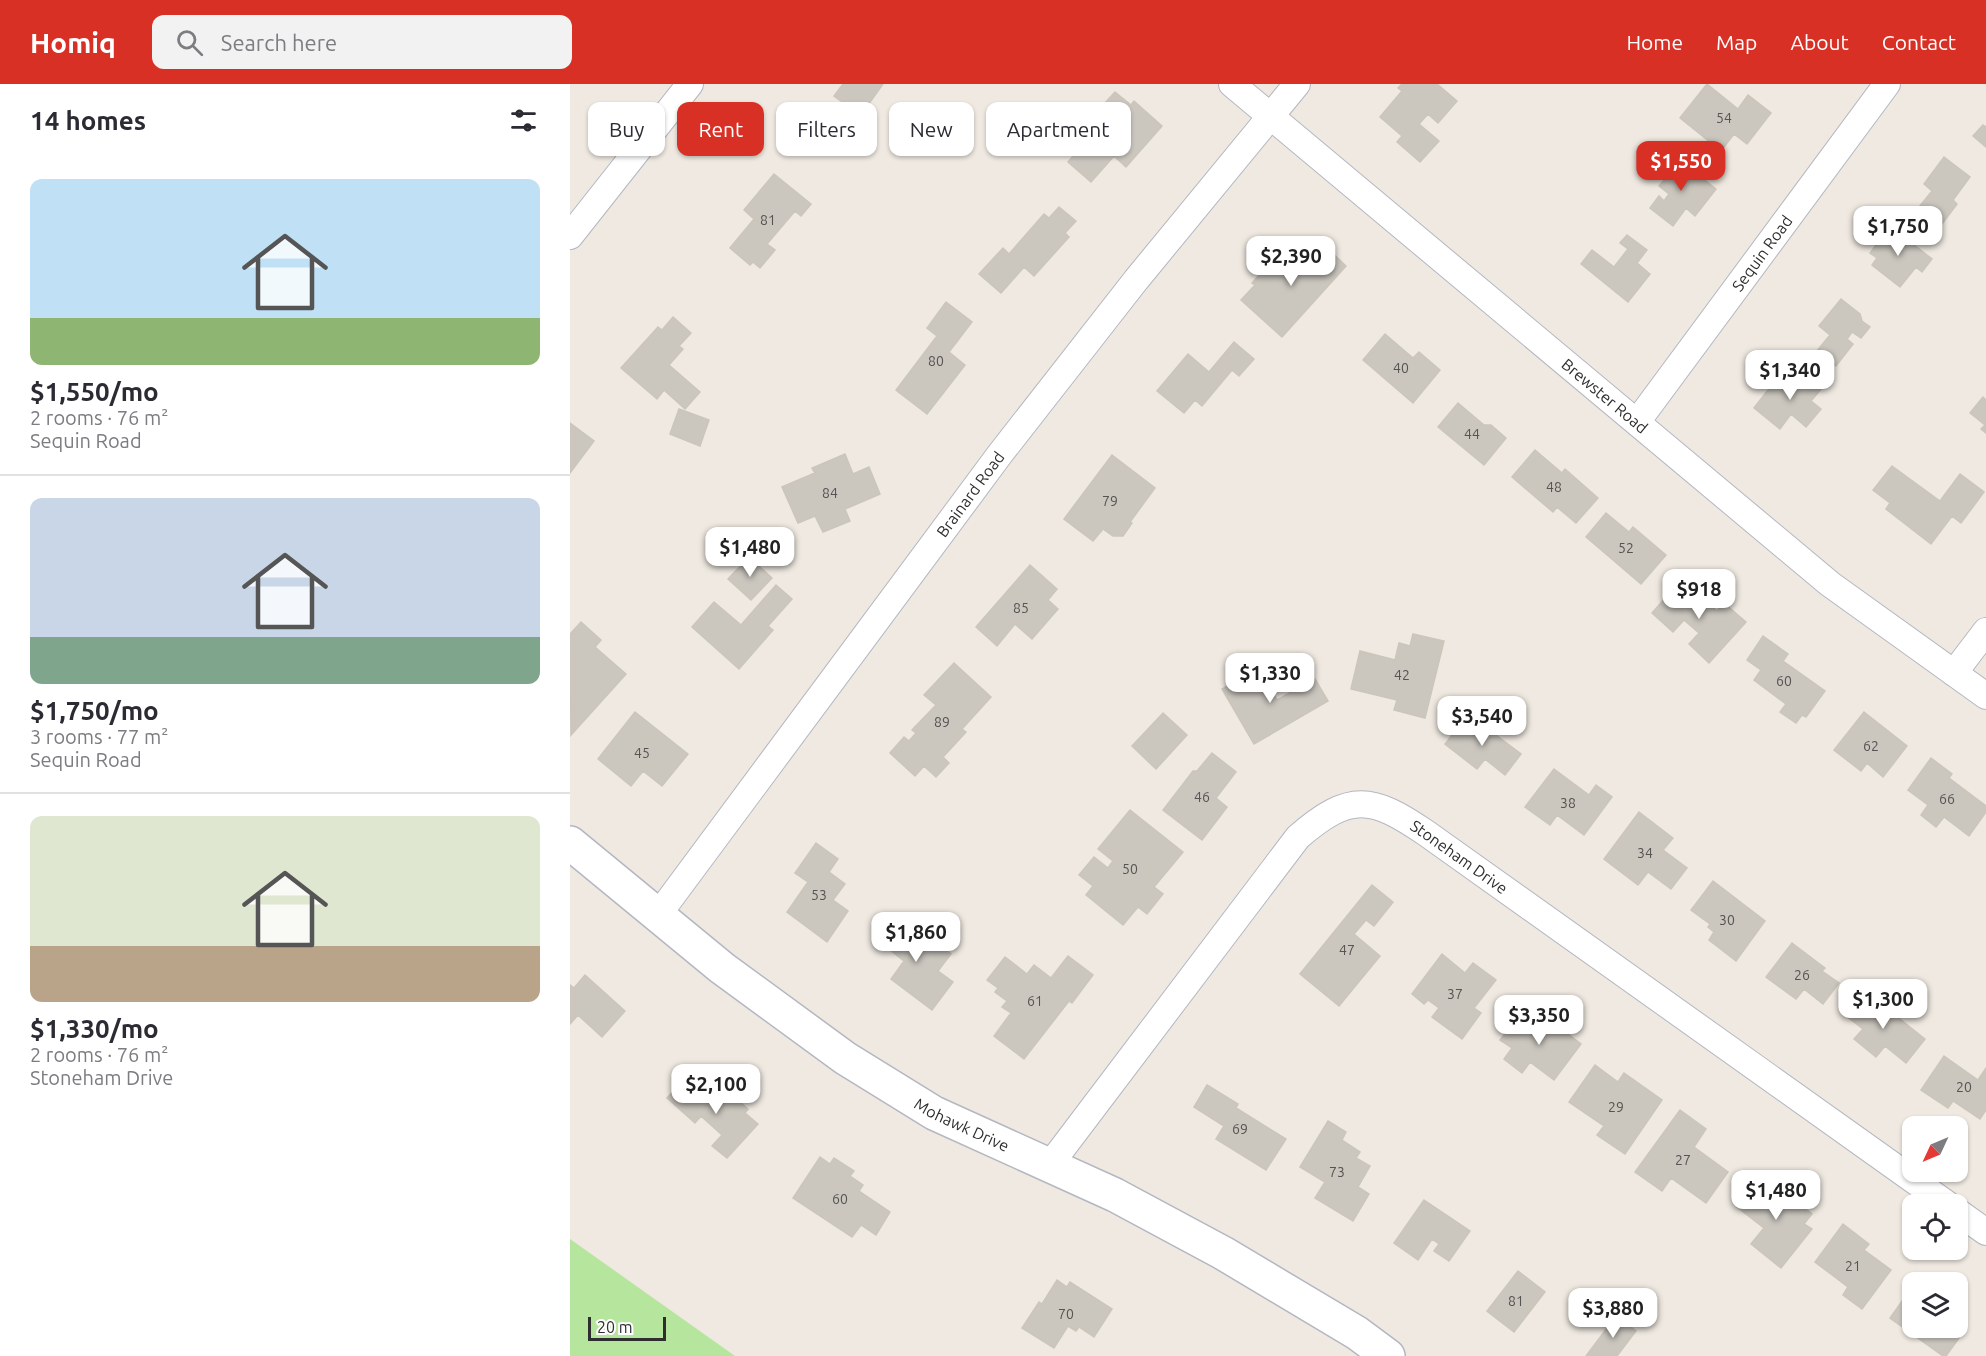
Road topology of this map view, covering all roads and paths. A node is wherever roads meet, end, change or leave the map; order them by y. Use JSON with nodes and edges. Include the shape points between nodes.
{"nodes":[{"id":1,"x":690,"y":84,"type":"edge"},
{"id":2,"x":1232,"y":84,"type":"edge"},
{"id":3,"x":1297,"y":84,"type":"edge"},
{"id":4,"x":1887,"y":84,"type":"edge"},
{"id":5,"x":1270,"y":117,"type":"junction"},
{"id":6,"x":570,"y":236,"type":"edge"},
{"id":7,"x":1637,"y":422,"type":"junction"},
{"id":8,"x":1986,"y":631,"type":"edge"},
{"id":9,"x":1954,"y":673,"type":"junction"},
{"id":10,"x":1986,"y":696,"type":"edge"},
{"id":11,"x":570,"y":843,"type":"edge"},
{"id":12,"x":658,"y":915,"type":"junction"},
{"id":13,"x":1049,"y":1167,"type":"junction"},
{"id":14,"x":1933,"y":1194,"type":"edge"},
{"id":15,"x":1968,"y":1219,"type":"edge"},
{"id":16,"x":1986,"y":1232,"type":"edge"},
{"id":17,"x":1388,"y":1356,"type":"edge"}],
"edges":[{"from":1,"to":6,"type":"street"},
{"from":2,"to":5,"type":"street","name":"Brewster Road"},
{"from":3,"to":5,"type":"street","name":"Brainard Road"},
{"from":4,"to":7,"type":"street","name":"Sequin Road"},
{"from":5,"to":7,"type":"street","name":"Brewster Road"},
{"from":5,"to":12,"type":"street","name":"Brainard Road","via":[[1000,454]]},
{"from":7,"to":9,"type":"street","name":"Brewster Road","via":[[1830,584]]},
{"from":8,"to":9,"type":"street"},
{"from":9,"to":10,"type":"street","name":"Brewster Road"},
{"from":11,"to":12,"type":"street","name":"Mohawk Drive"},
{"from":12,"to":13,"type":"street","name":"Mohawk Drive","via":[[722,968],[845,1058],[934,1113]]},
{"from":13,"to":14,"type":"street","name":"Stoneham Drive","via":[[1298,837],[1329,813],[1344,806],[1364,804],[1398,814],[1426,833]]},
{"from":13,"to":17,"type":"street","name":"Mohawk Drive","via":[[1115,1195],[1223,1253],[1357,1333]]},
{"from":15,"to":16,"type":"street"}]}
